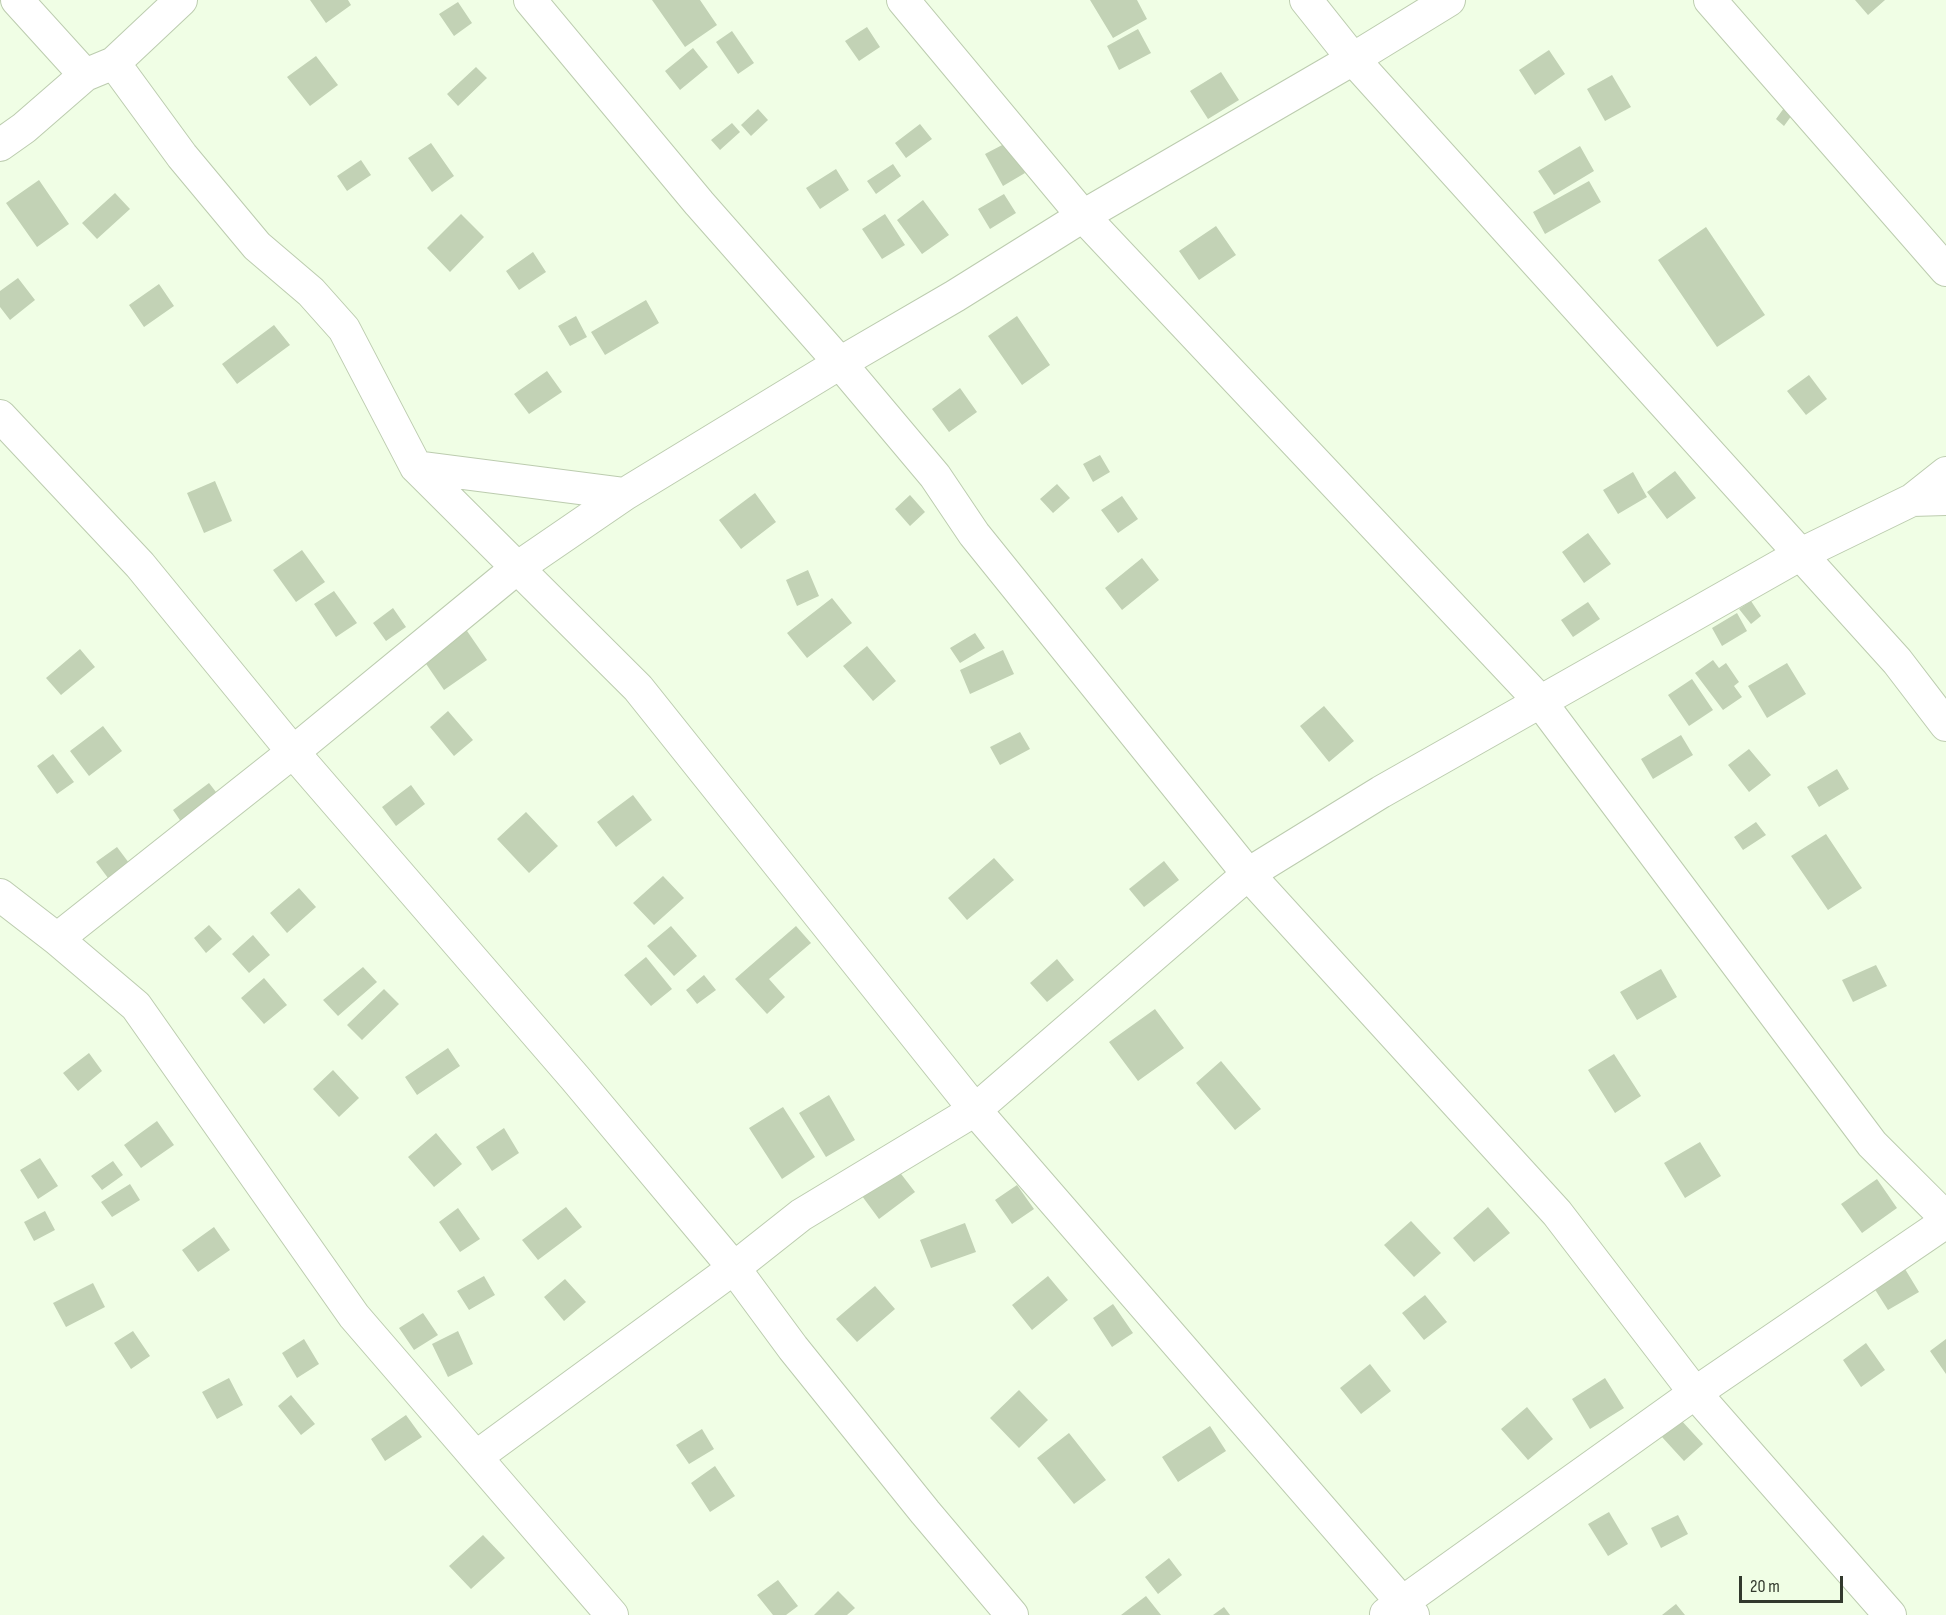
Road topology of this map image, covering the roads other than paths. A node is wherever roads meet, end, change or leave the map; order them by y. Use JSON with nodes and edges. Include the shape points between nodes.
{"nodes":[{"id":1,"x":17,"y":0,"type":"edge"},
{"id":2,"x":181,"y":0,"type":"edge"},
{"id":3,"x":530,"y":0,"type":"edge"},
{"id":4,"x":903,"y":0,"type":"edge"},
{"id":5,"x":1306,"y":0,"type":"edge"},
{"id":6,"x":1449,"y":0,"type":"edge"},
{"id":7,"x":1710,"y":0,"type":"edge"},
{"id":8,"x":1353,"y":59,"type":"junction"},
{"id":9,"x":114,"y":63,"type":"junction"},
{"id":10,"x":85,"y":75,"type":"junction"},
{"id":11,"x":0,"y":145,"type":"edge"},
{"id":12,"x":1083,"y":216,"type":"junction"},
{"id":13,"x":1946,"y":270,"type":"edge"},
{"id":14,"x":840,"y":363,"type":"junction"},
{"id":15,"x":0,"y":416,"type":"edge"},
{"id":16,"x":416,"y":467,"type":"junction"},
{"id":17,"x":1946,"y":473,"type":"edge"},
{"id":18,"x":625,"y":494,"type":"junction"},
{"id":19,"x":1946,"y":499,"type":"edge"},
{"id":20,"x":1912,"y":500,"type":"junction"},
{"id":21,"x":1801,"y":554,"type":"junction"},
{"id":22,"x":517,"y":568,"type":"junction"},
{"id":23,"x":1539,"y":700,"type":"junction"},
{"id":24,"x":1946,"y":725,"type":"edge"},
{"id":25,"x":293,"y":752,"type":"junction"},
{"id":26,"x":1248,"y":874,"type":"junction"},
{"id":27,"x":0,"y":895,"type":"edge"},
{"id":28,"x":57,"y":939,"type":"junction"},
{"id":29,"x":975,"y":1110,"type":"junction"},
{"id":30,"x":1946,"y":1220,"type":"edge"},
{"id":31,"x":734,"y":1268,"type":"junction"},
{"id":32,"x":1695,"y":1393,"type":"junction"},
{"id":33,"x":476,"y":1457,"type":"junction"},
{"id":34,"x":1400,"y":1611,"type":"edge"},
{"id":35,"x":612,"y":1615,"type":"edge"},
{"id":36,"x":1012,"y":1615,"type":"edge"},
{"id":37,"x":1890,"y":1615,"type":"edge"}],
"edges":[{"from":1,"to":10,"type":"street"},
{"from":2,"to":9,"type":"street"},
{"from":3,"to":14,"type":"street","via":[[699,203]]},
{"from":4,"to":12,"type":"street"},
{"from":5,"to":8,"type":"street"},
{"from":6,"to":8,"type":"street"},
{"from":7,"to":13,"type":"street"},
{"from":8,"to":12,"type":"street"},
{"from":8,"to":21,"type":"street"},
{"from":9,"to":10,"type":"street"},
{"from":9,"to":16,"type":"street","via":[[182,156],[257,246],[311,292],[344,329]]},
{"from":10,"to":11,"type":"street"},
{"from":12,"to":14,"type":"street"},
{"from":12,"to":23,"type":"street"},
{"from":14,"to":18,"type":"street"},
{"from":14,"to":26,"type":"street","via":[[935,476],[974,534]]},
{"from":15,"to":25,"type":"street","via":[[140,565]]},
{"from":16,"to":18,"type":"street"},
{"from":16,"to":22,"type":"street"},
{"from":17,"to":20,"type":"street"},
{"from":18,"to":22,"type":"street"},
{"from":19,"to":20,"type":"street"},
{"from":20,"to":21,"type":"street"},
{"from":21,"to":23,"type":"street"},
{"from":21,"to":24,"type":"street","via":[[1897,661]]},
{"from":22,"to":25,"type":"street"},
{"from":22,"to":29,"type":"street","via":[[638,688]]},
{"from":23,"to":26,"type":"street"},
{"from":23,"to":30,"type":"street","via":[[1872,1144]]},
{"from":25,"to":28,"type":"street"},
{"from":25,"to":31,"type":"street","via":[[576,1078]]},
{"from":26,"to":29,"type":"street"},
{"from":26,"to":32,"type":"street","via":[[1557,1213]]},
{"from":27,"to":28,"type":"street"},
{"from":28,"to":33,"type":"street","via":[[136,1006],[354,1316]]},
{"from":29,"to":31,"type":"street","via":[[801,1215]]},
{"from":29,"to":34,"type":"street","via":[[1316,1505]]},
{"from":30,"to":32,"type":"street"},
{"from":31,"to":33,"type":"street"},
{"from":31,"to":36,"type":"street","via":[[793,1348]]},
{"from":32,"to":34,"type":"street"},
{"from":32,"to":37,"type":"street"},
{"from":33,"to":35,"type":"street"}]}
